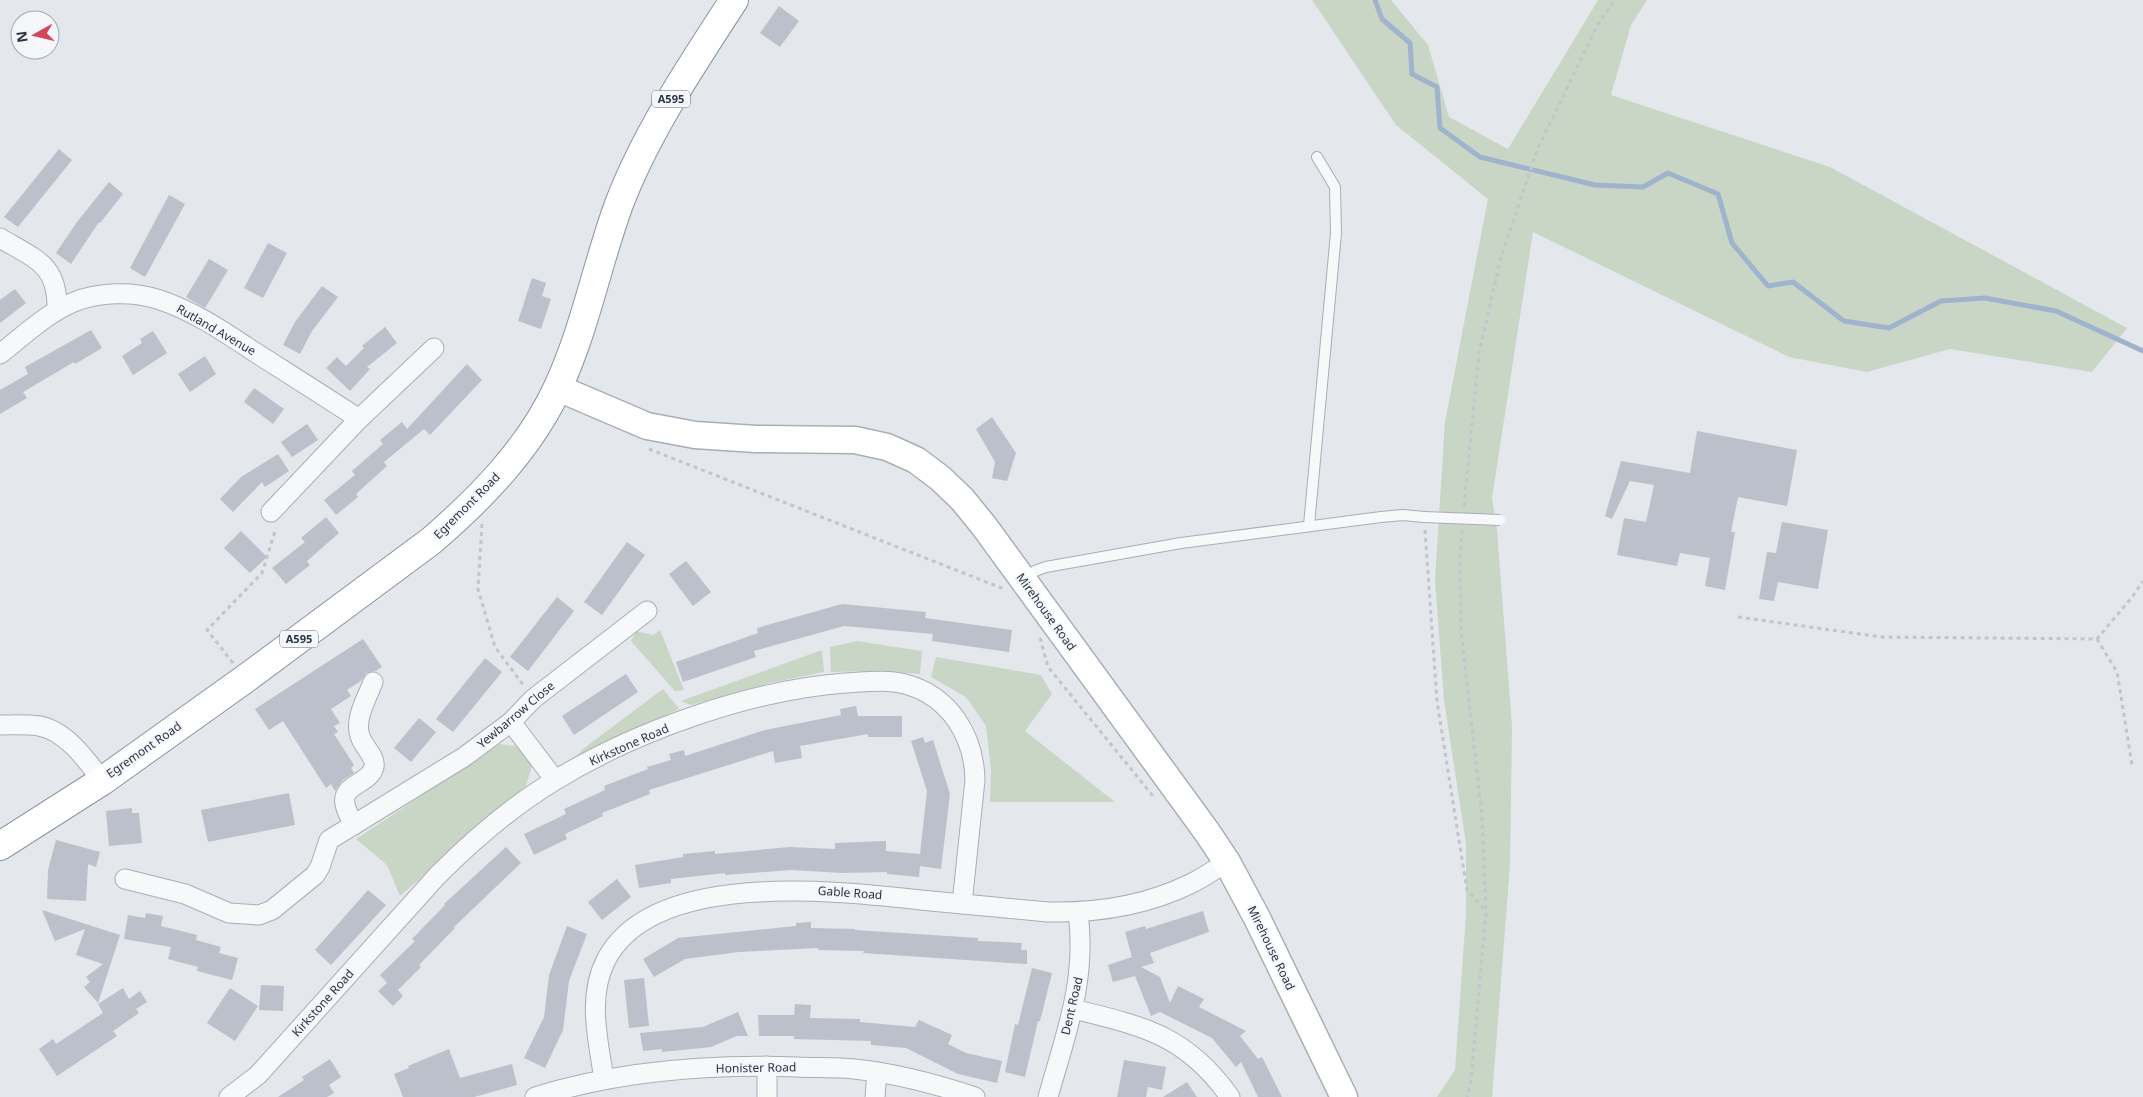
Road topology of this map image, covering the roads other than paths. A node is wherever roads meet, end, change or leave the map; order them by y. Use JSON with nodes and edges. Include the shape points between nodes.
{"nodes":[{"id":1,"x":734,"y":0,"type":"edge"},
{"id":2,"x":1317,"y":157,"type":"dead end"},
{"id":3,"x":0,"y":238,"type":"edge"},
{"id":4,"x":57,"y":310,"type":"junction"},
{"id":5,"x":434,"y":348,"type":"dead end"},
{"id":6,"x":0,"y":354,"type":"edge"},
{"id":7,"x":558,"y":388,"type":"junction"},
{"id":8,"x":359,"y":419,"type":"junction"},
{"id":9,"x":271,"y":512,"type":"dead end"},
{"id":10,"x":1500,"y":520,"type":"dead end"},
{"id":11,"x":1309,"y":525,"type":"junction"},
{"id":12,"x":1023,"y":581,"type":"junction"},
{"id":13,"x":647,"y":612,"type":"dead end"},
{"id":14,"x":372,"y":682,"type":"dead end"},
{"id":15,"x":511,"y":722,"type":"junction"},
{"id":16,"x":0,"y":725,"type":"edge"},
{"id":17,"x":555,"y":780,"type":"junction"},
{"id":18,"x":102,"y":781,"type":"junction"},
{"id":19,"x":354,"y":825,"type":"junction"},
{"id":20,"x":0,"y":846,"type":"edge"},
{"id":21,"x":1227,"y":862,"type":"junction"},
{"id":22,"x":125,"y":879,"type":"dead end"},
{"id":23,"x":962,"y":904,"type":"junction"},
{"id":24,"x":1078,"y":912,"type":"junction"},
{"id":25,"x":1073,"y":1009,"type":"junction"},
{"id":26,"x":767,"y":1066,"type":"junction"},
{"id":27,"x":877,"y":1072,"type":"junction"},
{"id":28,"x":604,"y":1079,"type":"junction"},
{"id":29,"x":229,"y":1097,"type":"edge"},
{"id":30,"x":535,"y":1097,"type":"edge"},
{"id":31,"x":767,"y":1097,"type":"edge"},
{"id":32,"x":875,"y":1097,"type":"edge"},
{"id":33,"x":975,"y":1097,"type":"edge"},
{"id":34,"x":1048,"y":1097,"type":"edge"},
{"id":35,"x":1230,"y":1097,"type":"edge"},
{"id":36,"x":1344,"y":1097,"type":"edge"}],
"edges":[{"from":1,"to":7,"type":"highway","name":"Egremont Road","number":"A595","via":[[681,83],[619,204]]},
{"from":2,"to":11,"type":"lane","via":[[1335,186],[1336,233]]},
{"from":3,"to":4,"type":"street","via":[[49,270],[58,292]]},
{"from":4,"to":6,"type":"street","name":"Rutland Avenue"},
{"from":4,"to":8,"type":"street","name":"Rutland Avenue","via":[[95,296],[127,294],[155,298],[218,328]]},
{"from":5,"to":8,"type":"street"},
{"from":7,"to":12,"type":"street","name":"Mirehouse Road","via":[[647,426],[695,435],[854,440],[888,447],[916,460],[962,499]]},
{"from":7,"to":18,"type":"highway","name":"Egremont Road","number":"A595","via":[[527,438],[484,492],[431,541]]},
{"from":8,"to":9,"type":"street"},
{"from":10,"to":11,"type":"lane","bridge":true,"via":[[1396,516]]},
{"from":11,"to":12,"type":"lane","via":[[1046,566]]},
{"from":12,"to":21,"type":"street","name":"Mirehouse Road"},
{"from":13,"to":15,"type":"street","name":"Yewbarrow Close","via":[[533,699]]},
{"from":14,"to":19,"type":"street","via":[[358,723],[360,736],[374,761],[374,769],[345,796]]},
{"from":15,"to":17,"type":"street"},
{"from":15,"to":19,"type":"street","name":"Yewbarrow Close","via":[[464,757]]},
{"from":16,"to":18,"type":"street","via":[[41,726],[66,738]]},
{"from":17,"to":23,"type":"street","name":"Kirkstone Road","via":[[656,732],[748,700],[824,685],[906,684],[932,696],[953,714],[968,738],[972,752],[975,780]]},
{"from":17,"to":29,"type":"street","name":"Kirkstone Road","via":[[505,815],[459,854],[258,1075]]},
{"from":18,"to":20,"type":"highway","name":"Egremont Road","number":"A595"},
{"from":19,"to":22,"type":"street","name":"Yewbarrow Close","via":[[329,840],[315,875],[272,910],[259,915],[229,913],[185,894]]},
{"from":21,"to":24,"type":"street","name":"Gable Road","via":[[1171,892],[1131,904]]},
{"from":21,"to":36,"type":"street","name":"Mirehouse Road"},
{"from":23,"to":24,"type":"street","name":"Gable Road"},
{"from":23,"to":28,"type":"street","name":"Gable Road","via":[[848,892],[803,891],[698,899],[655,914],[634,927],[620,941],[606,960],[599,980],[595,1023]]},
{"from":24,"to":25,"type":"street","name":"Dent Road","via":[[1081,964]]},
{"from":25,"to":34,"type":"street","name":"Dent Road"},
{"from":25,"to":35,"type":"street","via":[[1136,1024],[1173,1041],[1205,1066]]},
{"from":26,"to":27,"type":"street","name":"Honister Road"},
{"from":26,"to":28,"type":"street","name":"Honister Road","via":[[669,1071]]},
{"from":26,"to":31,"type":"street"},
{"from":27,"to":32,"type":"street"},
{"from":27,"to":33,"type":"street","name":"Honister Road"},
{"from":28,"to":30,"type":"street","name":"Honister Road"}]}
